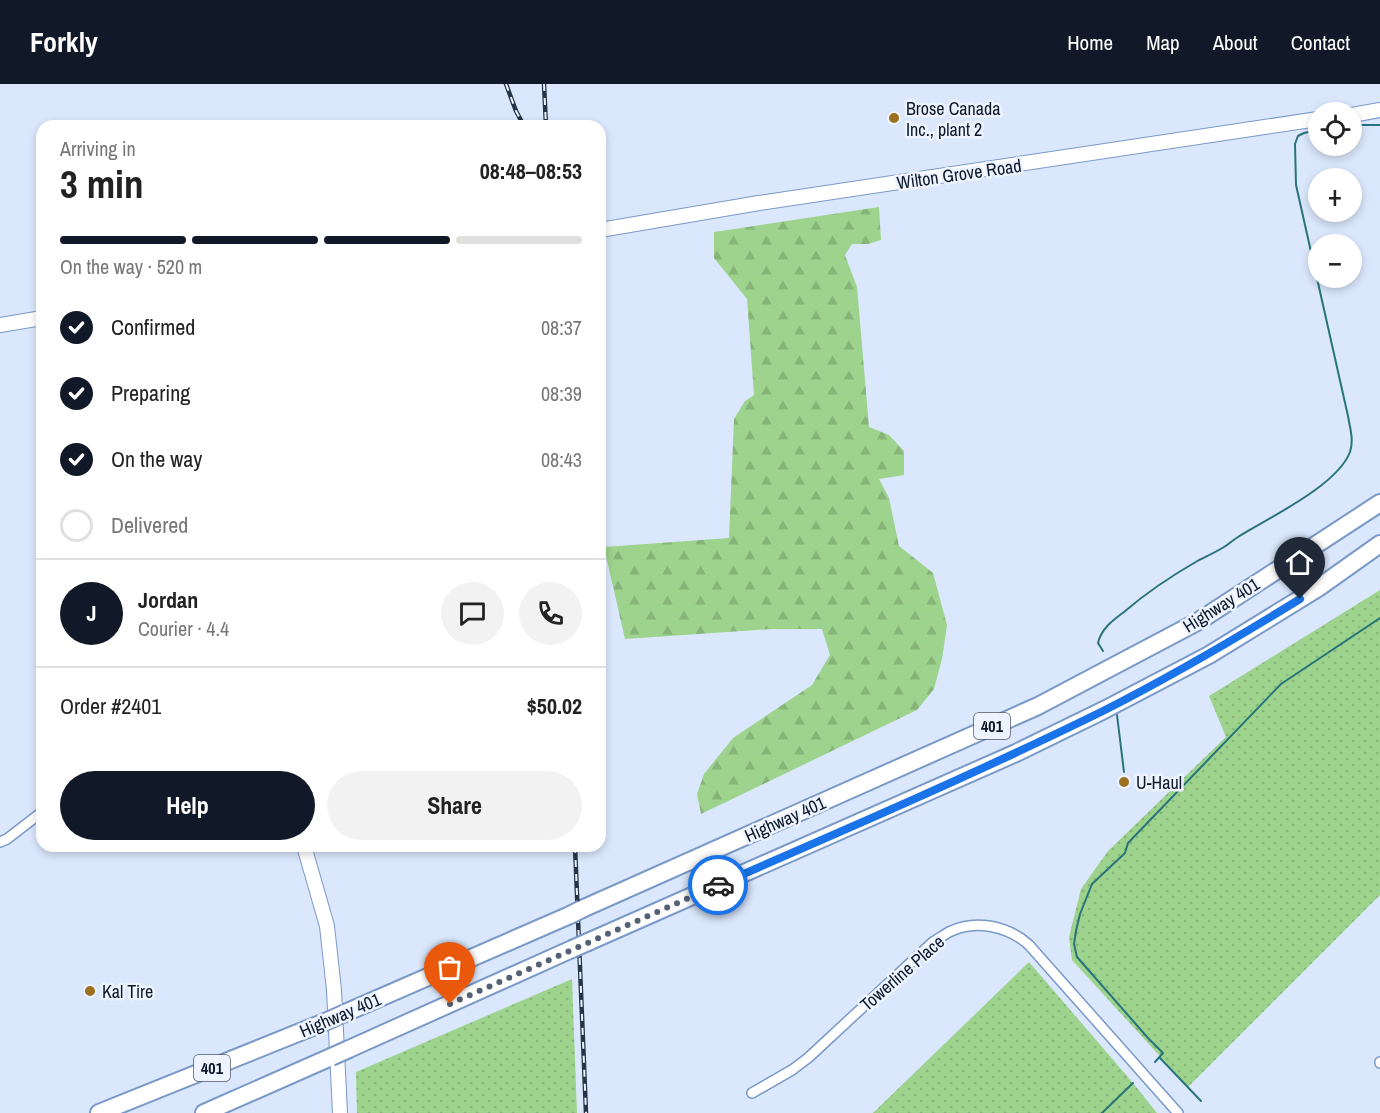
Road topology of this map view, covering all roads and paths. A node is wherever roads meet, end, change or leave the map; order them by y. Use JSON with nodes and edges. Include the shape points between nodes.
{"nodes":[{"id":1,"x":1380,"y":110,"type":"edge"},
{"id":2,"x":1362,"y":113,"type":"edge"},
{"id":3,"x":1308,"y":121,"type":"edge"},
{"id":4,"x":606,"y":229,"type":"edge"},
{"id":5,"x":36,"y":319,"type":"edge"},
{"id":6,"x":0,"y":325,"type":"edge"},
{"id":7,"x":1380,"y":503,"type":"edge"},
{"id":8,"x":1380,"y":544,"type":"edge"},
{"id":9,"x":36,"y":817,"type":"edge"},
{"id":10,"x":0,"y":842,"type":"edge"},
{"id":11,"x":306,"y":852,"type":"edge"},
{"id":12,"x":752,"y":1094,"type":"dead end"},
{"id":13,"x":99,"y":1113,"type":"edge"},
{"id":14,"x":204,"y":1113,"type":"edge"},
{"id":15,"x":340,"y":1113,"type":"edge"},
{"id":16,"x":1178,"y":1113,"type":"edge"}],
"edges":[{"from":1,"to":2,"type":"main road"},
{"from":3,"to":4,"type":"main road","name":"Wilton Grove Road"},
{"from":5,"to":6,"type":"main road"},
{"from":7,"to":13,"type":"highway","name":"Highway 401","number":"401","bridge":true,"via":[[1199,621],[1038,706],[325,1022]]},
{"from":8,"to":14,"type":"highway","name":"Highway 401","number":"401","bridge":true,"via":[[1318,588],[1209,655],[1016,753]]},
{"from":9,"to":10,"type":"street"},
{"from":11,"to":15,"type":"main road","via":[[327,926]]},
{"from":12,"to":16,"type":"street","name":"Towerline Place","via":[[808,1058],[933,942],[959,928],[979,925],[1004,929],[1029,945]]}]}
